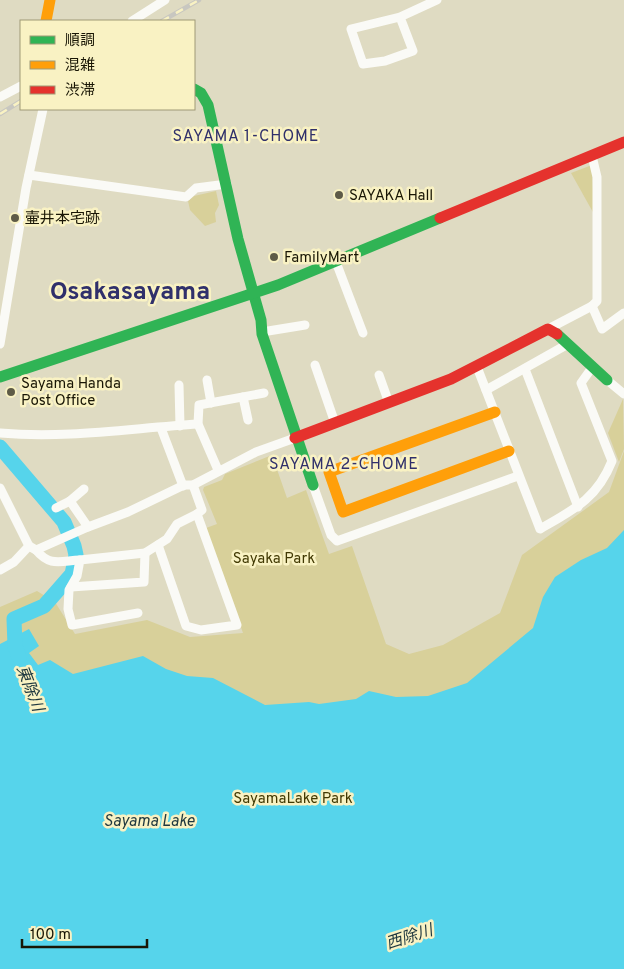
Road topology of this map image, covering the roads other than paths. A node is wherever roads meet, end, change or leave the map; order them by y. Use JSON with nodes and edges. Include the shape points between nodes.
{"nodes":[{"id":1,"x":50,"y":0,"type":"edge"},
{"id":2,"x":165,"y":0,"type":"edge"},
{"id":3,"x":437,"y":0,"type":"edge"},
{"id":4,"x":400,"y":16,"type":"junction"},
{"id":5,"x":46,"y":20,"type":"edge"},
{"id":6,"x":134,"y":20,"type":"edge"},
{"id":7,"x":20,"y":87,"type":"edge"},
{"id":8,"x":195,"y":90,"type":"edge"},
{"id":9,"x":0,"y":97,"type":"edge"},
{"id":10,"x":43,"y":110,"type":"edge"},
{"id":11,"x":624,"y":142,"type":"edge"},
{"id":12,"x":592,"y":156,"type":"junction"},
{"id":13,"x":29,"y":175,"type":"junction"},
{"id":14,"x":227,"y":184,"type":"junction"},
{"id":15,"x":336,"y":262,"type":"junction"},
{"id":16,"x":252,"y":294,"type":"junction"},
{"id":17,"x":592,"y":306,"type":"junction"},
{"id":18,"x":624,"y":313,"type":"edge"},
{"id":19,"x":305,"y":325,"type":"dead end"},
{"id":20,"x":548,"y":329,"type":"junction"},
{"id":21,"x":262,"y":332,"type":"junction"},
{"id":22,"x":363,"y":333,"type":"dead end"},
{"id":23,"x":0,"y":344,"type":"edge"},
{"id":24,"x":568,"y":344,"type":"junction"},
{"id":25,"x":315,"y":365,"type":"dead end"},
{"id":26,"x":477,"y":367,"type":"junction"},
{"id":27,"x":525,"y":368,"type":"junction"},
{"id":28,"x":591,"y":369,"type":"junction"},
{"id":29,"x":379,"y":375,"type":"dead end"},
{"id":30,"x":0,"y":378,"type":"edge"},
{"id":31,"x":207,"y":380,"type":"dead end"},
{"id":32,"x":607,"y":380,"type":"joint"},
{"id":33,"x":179,"y":384,"type":"dead end"},
{"id":34,"x":486,"y":390,"type":"junction"},
{"id":35,"x":264,"y":393,"type":"dead end"},
{"id":36,"x":624,"y":394,"type":"edge"},
{"id":37,"x":243,"y":397,"type":"junction"},
{"id":38,"x":211,"y":403,"type":"junction"},
{"id":39,"x":389,"y":403,"type":"junction"},
{"id":40,"x":494,"y":412,"type":"junction"},
{"id":41,"x":248,"y":420,"type":"dead end"},
{"id":42,"x":335,"y":423,"type":"junction"},
{"id":43,"x":198,"y":424,"type":"junction"},
{"id":44,"x":180,"y":426,"type":"junction"},
{"id":45,"x":161,"y":428,"type":"junction"},
{"id":46,"x":0,"y":433,"type":"edge"},
{"id":47,"x":295,"y":438,"type":"junction"},
{"id":48,"x":509,"y":451,"type":"junction"},
{"id":49,"x":218,"y":470,"type":"junction"},
{"id":50,"x":518,"y":476,"type":"junction"},
{"id":51,"x":193,"y":485,"type":"junction"},
{"id":52,"x":313,"y":485,"type":"joint"},
{"id":53,"x":183,"y":486,"type":"junction"},
{"id":54,"x":0,"y":488,"type":"edge"},
{"id":55,"x":84,"y":488,"type":"dead end"},
{"id":56,"x":70,"y":501,"type":"junction"},
{"id":57,"x":578,"y":507,"type":"junction"},
{"id":58,"x":56,"y":508,"type":"dead end"},
{"id":59,"x":197,"y":514,"type":"junction"},
{"id":60,"x":88,"y":526,"type":"junction"},
{"id":61,"x":158,"y":545,"type":"junction"},
{"id":62,"x":33,"y":548,"type":"junction"},
{"id":63,"x":145,"y":553,"type":"junction"},
{"id":64,"x":77,"y":561,"type":"junction"},
{"id":65,"x":0,"y":570,"type":"edge"},
{"id":66,"x":71,"y":587,"type":"junction"},
{"id":67,"x":138,"y":614,"type":"dead end"}],
"edges":[{"from":1,"to":5,"type":"street"},
{"from":2,"to":6,"type":"street"},
{"from":3,"to":4,"type":"street"},
{"from":4,"to":4,"type":"street","via":[[351,29],[363,64],[385,61],[413,51]]},
{"from":7,"to":9,"type":"street"},
{"from":8,"to":14,"type":"street","via":[[201,93],[208,105]]},
{"from":10,"to":13,"type":"street"},
{"from":11,"to":12,"type":"street"},
{"from":12,"to":15,"type":"street"},
{"from":12,"to":17,"type":"street","via":[[597,176],[598,251],[597,301]]},
{"from":13,"to":14,"type":"street","via":[[186,197],[196,188]]},
{"from":13,"to":23,"type":"street"},
{"from":14,"to":16,"type":"street"},
{"from":15,"to":16,"type":"street"},
{"from":15,"to":22,"type":"street"},
{"from":16,"to":21,"type":"street","via":[[262,320]]},
{"from":16,"to":30,"type":"street"},
{"from":17,"to":18,"type":"street","via":[[602,329]]},
{"from":17,"to":20,"type":"street"},
{"from":19,"to":21,"type":"street"},
{"from":20,"to":24,"type":"street"},
{"from":20,"to":26,"type":"street"},
{"from":21,"to":47,"type":"street"},
{"from":24,"to":27,"type":"street"},
{"from":24,"to":28,"type":"street"},
{"from":25,"to":42,"type":"street"},
{"from":26,"to":34,"type":"street"},
{"from":26,"to":39,"type":"street"},
{"from":27,"to":34,"type":"street"},
{"from":27,"to":57,"type":"street"},
{"from":28,"to":32,"type":"street"},
{"from":28,"to":57,"type":"street","via":[[581,383],[612,461],[594,494]]},
{"from":29,"to":39,"type":"street"},
{"from":31,"to":38,"type":"street"},
{"from":32,"to":36,"type":"street"},
{"from":33,"to":44,"type":"street"},
{"from":34,"to":40,"type":"street"},
{"from":35,"to":37,"type":"street"},
{"from":37,"to":38,"type":"street"},
{"from":37,"to":41,"type":"street"},
{"from":38,"to":43,"type":"street","via":[[199,405]]},
{"from":39,"to":42,"type":"street"},
{"from":40,"to":48,"type":"street"},
{"from":40,"to":48,"type":"street","via":[[329,472],[343,512]]},
{"from":42,"to":47,"type":"street"},
{"from":43,"to":44,"type":"street"},
{"from":43,"to":49,"type":"street"},
{"from":44,"to":45,"type":"street"},
{"from":45,"to":46,"type":"street","via":[[38,436]]},
{"from":45,"to":53,"type":"street"},
{"from":47,"to":49,"type":"street"},
{"from":47,"to":52,"type":"street"},
{"from":48,"to":50,"type":"street"},
{"from":49,"to":51,"type":"street"},
{"from":50,"to":52,"type":"street","via":[[337,541],[331,535]]},
{"from":50,"to":57,"type":"street","via":[[540,529]]},
{"from":51,"to":53,"type":"street"},
{"from":51,"to":59,"type":"street","via":[[202,510]]},
{"from":53,"to":60,"type":"street","via":[[128,512]]},
{"from":54,"to":62,"type":"street"},
{"from":55,"to":56,"type":"street"},
{"from":56,"to":58,"type":"street"},
{"from":56,"to":60,"type":"street"},
{"from":59,"to":61,"type":"street","via":[[177,524],[167,539]]},
{"from":59,"to":61,"type":"street","via":[[237,625],[201,630],[186,626]]},
{"from":60,"to":62,"type":"street"},
{"from":61,"to":63,"type":"street"},
{"from":62,"to":64,"type":"street","via":[[44,560]]},
{"from":62,"to":65,"type":"street"},
{"from":63,"to":64,"type":"street"},
{"from":63,"to":66,"type":"street","via":[[144,582]]},
{"from":64,"to":66,"type":"street","via":[[77,576]]},
{"from":66,"to":67,"type":"street","via":[[68,608],[72,625]]}]}
